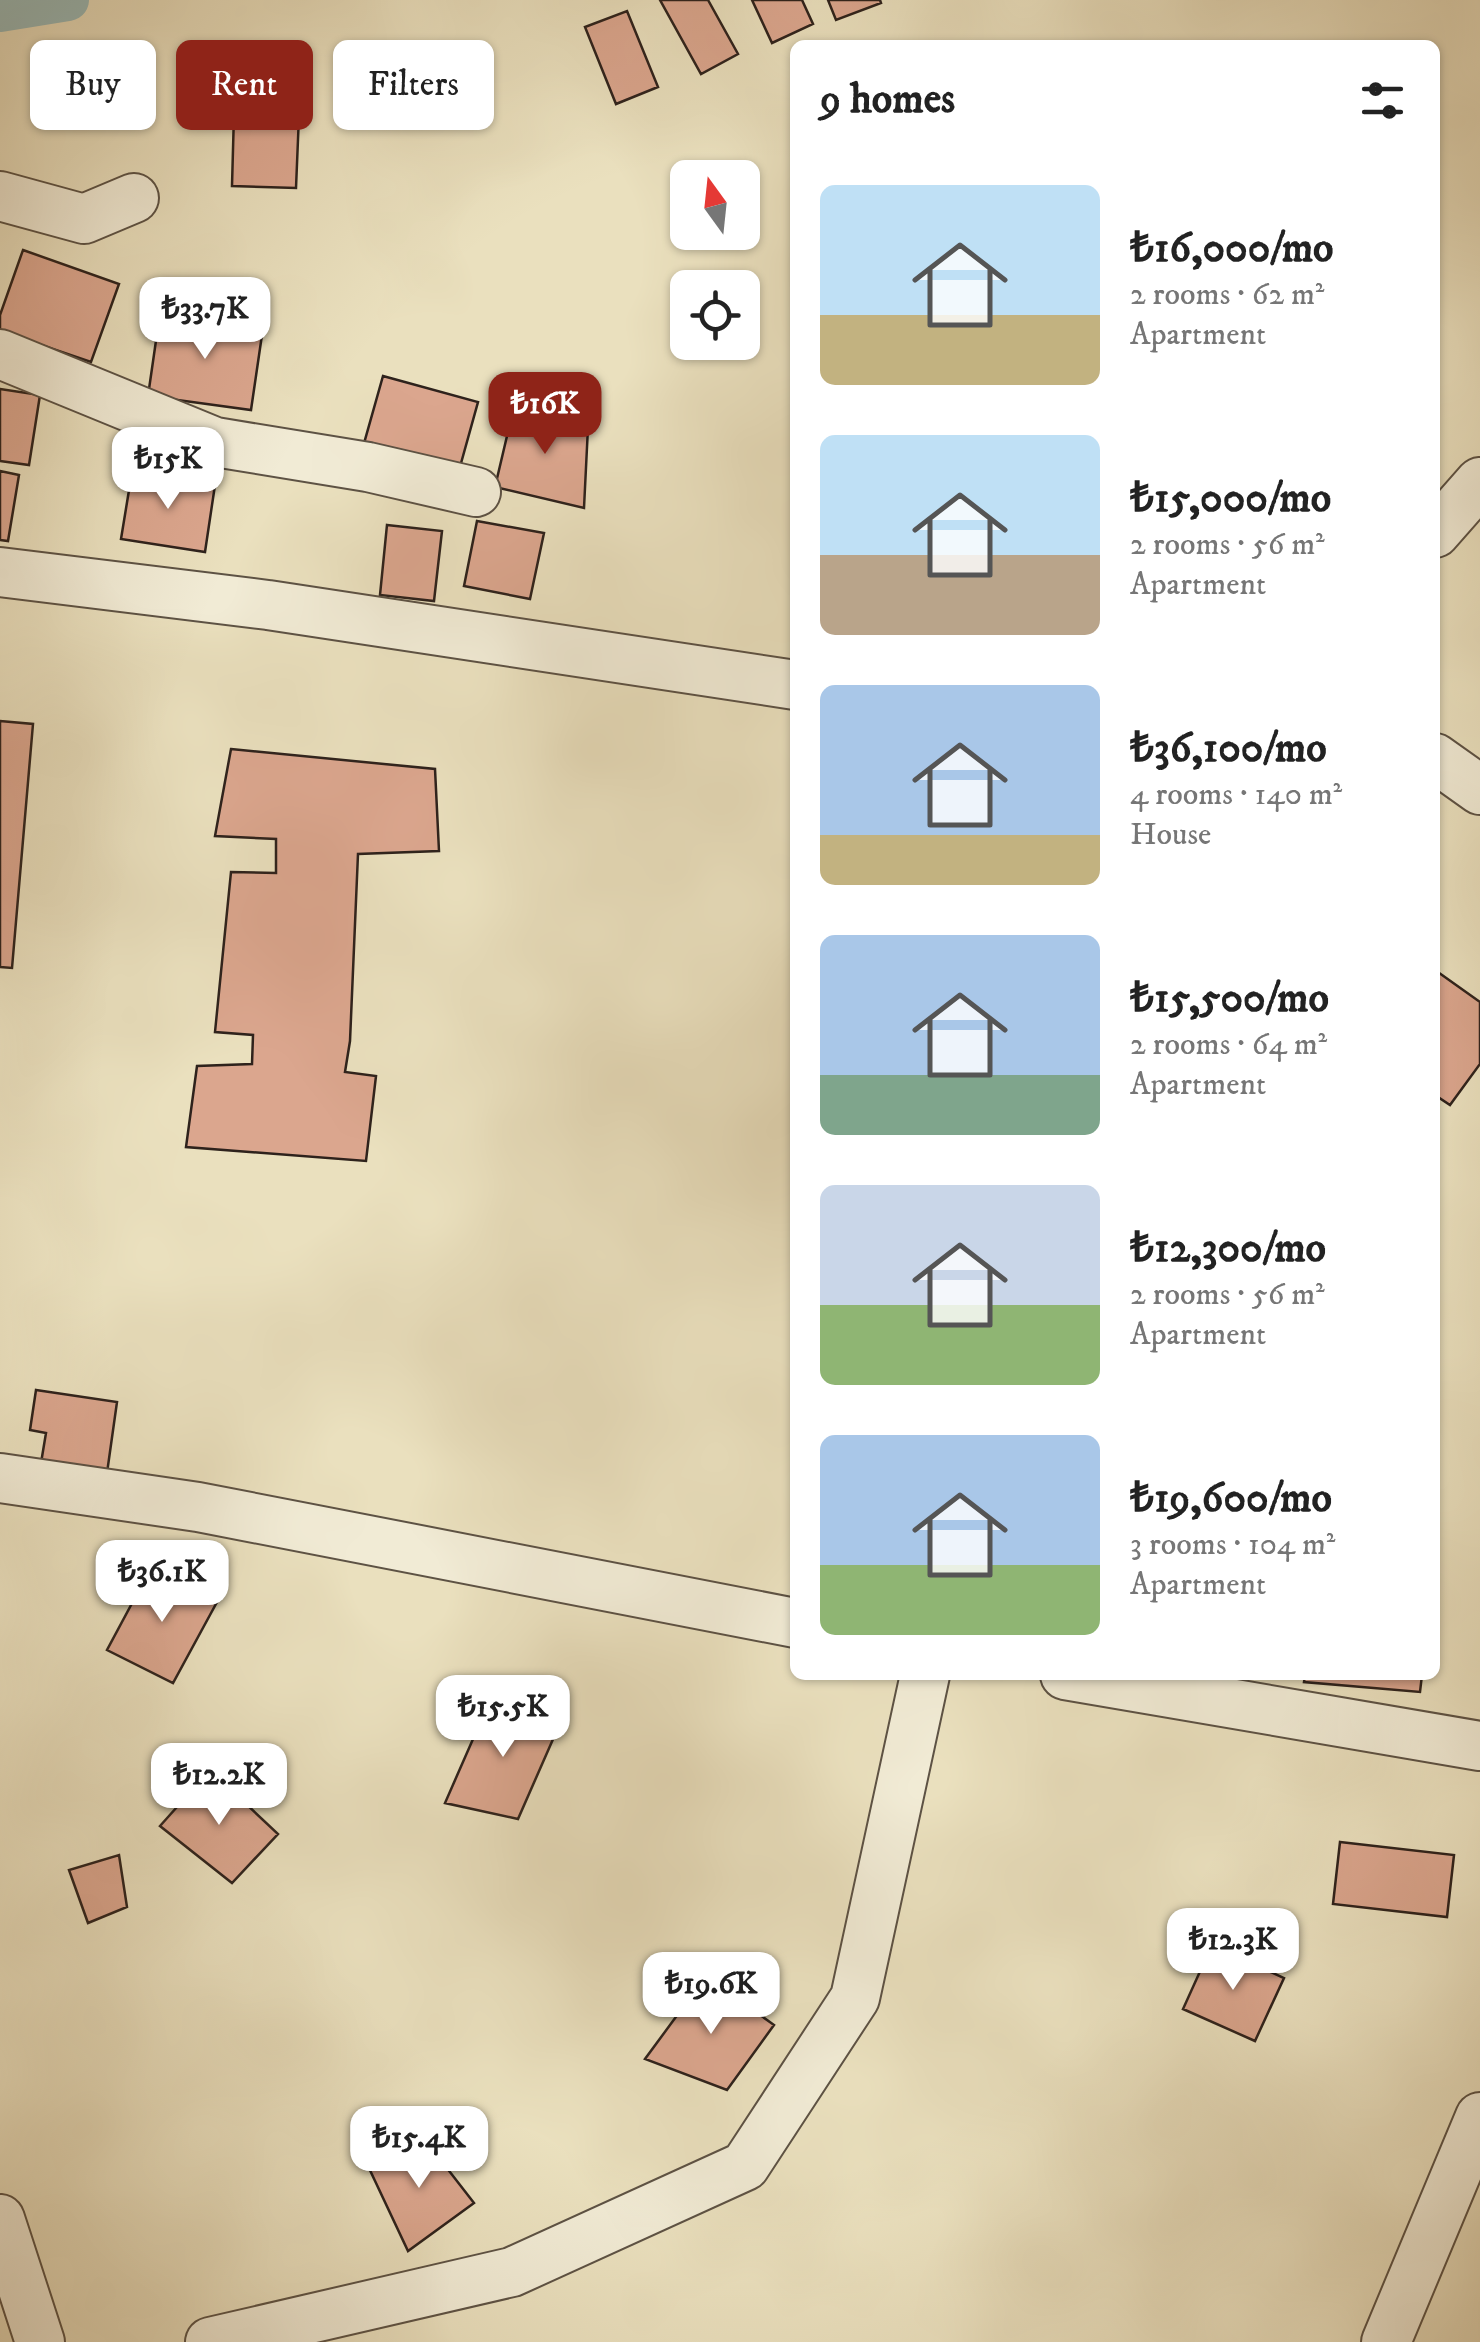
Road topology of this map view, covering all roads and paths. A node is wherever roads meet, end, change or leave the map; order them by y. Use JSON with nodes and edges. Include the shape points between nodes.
{"nodes":[{"id":1,"x":0,"y":196,"type":"edge"},
{"id":2,"x":134,"y":198,"type":"dead end"},
{"id":3,"x":0,"y":354,"type":"edge"},
{"id":4,"x":1480,"y":482,"type":"edge"},
{"id":5,"x":476,"y":492,"type":"dead end"},
{"id":6,"x":1440,"y":528,"type":"edge"},
{"id":7,"x":0,"y":572,"type":"edge"},
{"id":8,"x":790,"y":683,"type":"edge"},
{"id":9,"x":1440,"y":762,"type":"edge"},
{"id":10,"x":1480,"y":790,"type":"edge"},
{"id":11,"x":0,"y":1478,"type":"edge"},
{"id":12,"x":790,"y":1622,"type":"edge"},
{"id":13,"x":925,"y":1680,"type":"edge"},
{"id":14,"x":1094,"y":1680,"type":"edge"},
{"id":15,"x":1480,"y":1746,"type":"edge"},
{"id":16,"x":1480,"y":2117,"type":"edge"},
{"id":17,"x":1462,"y":2210,"type":"edge"},
{"id":18,"x":0,"y":2219,"type":"edge"},
{"id":19,"x":40,"y":2342,"type":"edge"},
{"id":20,"x":210,"y":2342,"type":"edge"},
{"id":21,"x":1386,"y":2342,"type":"edge"}],
"edges":[{"from":1,"to":2,"type":"street","via":[[84,219]]},
{"from":3,"to":5,"type":"street","via":[[215,442]]},
{"from":4,"to":6,"type":"street"},
{"from":7,"to":8,"type":"street","via":[[268,604]]},
{"from":9,"to":10,"type":"street"},
{"from":11,"to":12,"type":"street","via":[[198,1507]]},
{"from":13,"to":20,"type":"street","via":[[855,1998],[745,2166],[512,2272]]},
{"from":14,"to":15,"type":"street"},
{"from":16,"to":17,"type":"street"},
{"from":17,"to":21,"type":"street"},
{"from":18,"to":19,"type":"street"}]}
